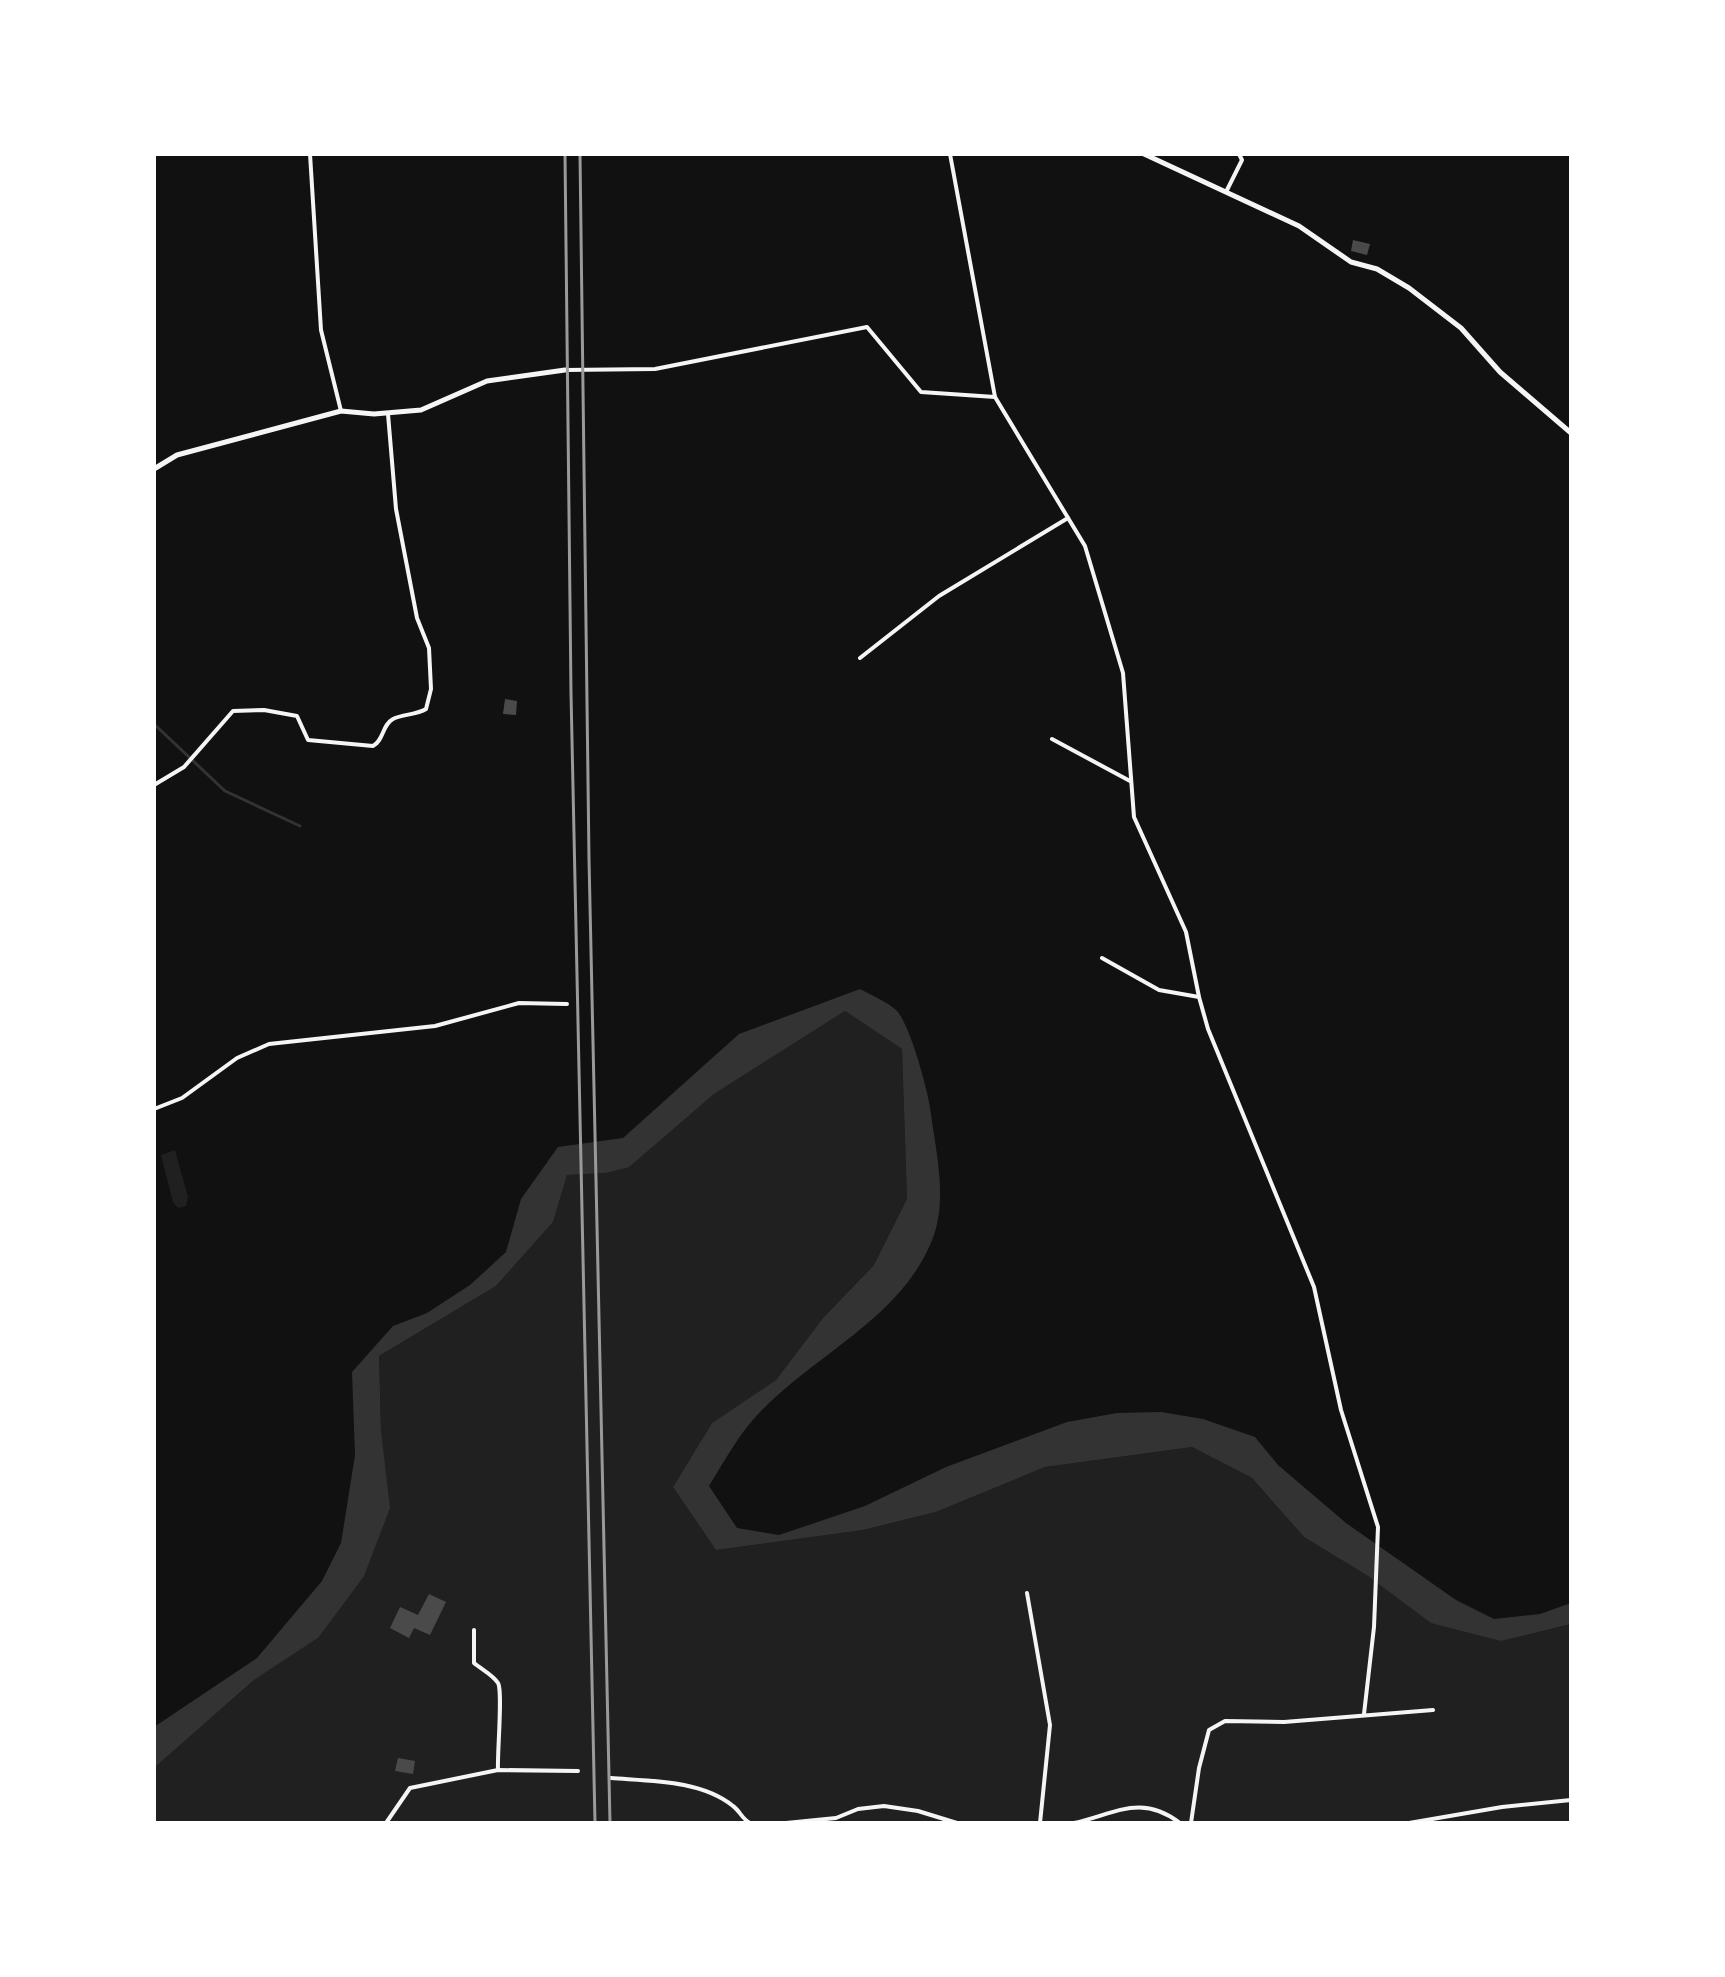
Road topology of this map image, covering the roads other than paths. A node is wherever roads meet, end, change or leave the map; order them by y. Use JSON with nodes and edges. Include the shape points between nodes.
{"nodes":[{"id":1,"x":310,"y":154,"type":"edge"},
{"id":2,"x":950,"y":154,"type":"edge"},
{"id":3,"x":1144,"y":154,"type":"edge"},
{"id":4,"x":1239,"y":154,"type":"edge"},
{"id":5,"x":1226,"y":192,"type":"junction"},
{"id":6,"x":565,"y":370,"type":"joint"},
{"id":7,"x":995,"y":397,"type":"junction"},
{"id":8,"x":341,"y":411,"type":"junction"},
{"id":9,"x":388,"y":413,"type":"junction"},
{"id":10,"x":1571,"y":433,"type":"edge"},
{"id":11,"x":154,"y":469,"type":"edge"},
{"id":12,"x":1068,"y":518,"type":"junction"},
{"id":13,"x":860,"y":658,"type":"dead end"},
{"id":14,"x":1052,"y":739,"type":"dead end"},
{"id":15,"x":1132,"y":782,"type":"junction"},
{"id":16,"x":154,"y":785,"type":"edge"},
{"id":17,"x":1102,"y":958,"type":"dead end"},
{"id":18,"x":1199,"y":997,"type":"junction"},
{"id":19,"x":567,"y":1004,"type":"dead end"},
{"id":20,"x":154,"y":1109,"type":"edge"},
{"id":21,"x":1027,"y":1593,"type":"dead end"},
{"id":22,"x":474,"y":1630,"type":"dead end"},
{"id":23,"x":1433,"y":1710,"type":"dead end"},
{"id":24,"x":1364,"y":1714,"type":"junction"},
{"id":25,"x":498,"y":1770,"type":"junction"},
{"id":26,"x":578,"y":1771,"type":"dead end"},
{"id":27,"x":611,"y":1778,"type":"dead end"},
{"id":28,"x":1571,"y":1800,"type":"edge"},
{"id":29,"x":386,"y":1823,"type":"edge"},
{"id":30,"x":750,"y":1823,"type":"edge"},
{"id":31,"x":786,"y":1823,"type":"edge"},
{"id":32,"x":957,"y":1823,"type":"edge"},
{"id":33,"x":1040,"y":1823,"type":"edge"},
{"id":34,"x":1074,"y":1823,"type":"edge"},
{"id":35,"x":1180,"y":1823,"type":"edge"},
{"id":36,"x":1191,"y":1823,"type":"edge"},
{"id":37,"x":1409,"y":1823,"type":"edge"}],
"edges":[{"from":1,"to":8,"type":"street","via":[[321,330]]},
{"from":2,"to":7,"type":"street"},
{"from":3,"to":5,"type":"street"},
{"from":4,"to":5,"type":"street","via":[[1242,160]]},
{"from":5,"to":10,"type":"street","via":[[1409,288],[1461,328],[1500,372]]},
{"from":6,"to":7,"type":"street","via":[[655,369],[867,327],[921,392]]},
{"from":6,"to":9,"type":"street","via":[[487,381],[421,410]]},
{"from":7,"to":12,"type":"street"},
{"from":8,"to":9,"type":"street"},
{"from":8,"to":11,"type":"street","via":[[177,455]]},
{"from":9,"to":16,"type":"street","via":[[396,509],[417,618],[429,648],[431,689],[426,709],[395,718],[373,746],[308,740],[297,716],[282,712],[233,711],[187,763]]},
{"from":12,"to":13,"type":"street","via":[[939,596]]},
{"from":12,"to":15,"type":"street","via":[[1085,546],[1123,673]]},
{"from":14,"to":15,"type":"street"},
{"from":15,"to":18,"type":"street","via":[[1134,817],[1186,932]]},
{"from":17,"to":18,"type":"street","via":[[1159,990]]},
{"from":18,"to":24,"type":"street","via":[[1314,1287],[1341,1410],[1378,1527]]},
{"from":19,"to":20,"type":"street","via":[[519,1003],[435,1026],[269,1044],[237,1058],[182,1098]]},
{"from":21,"to":33,"type":"street","via":[[1050,1725]]},
{"from":22,"to":25,"type":"street","via":[[474,1663],[497,1681],[502,1694]]},
{"from":23,"to":24,"type":"street"},
{"from":24,"to":36,"type":"street","via":[[1219,1724],[1209,1730]]},
{"from":25,"to":26,"type":"street"},
{"from":25,"to":29,"type":"street","via":[[410,1788]]},
{"from":27,"to":30,"type":"street","via":[[678,1784],[710,1794],[734,1806]]},
{"from":28,"to":37,"type":"street"},
{"from":31,"to":32,"type":"street","via":[[884,1806]]},
{"from":34,"to":35,"type":"street","via":[[1123,1808],[1159,1808]]}]}
